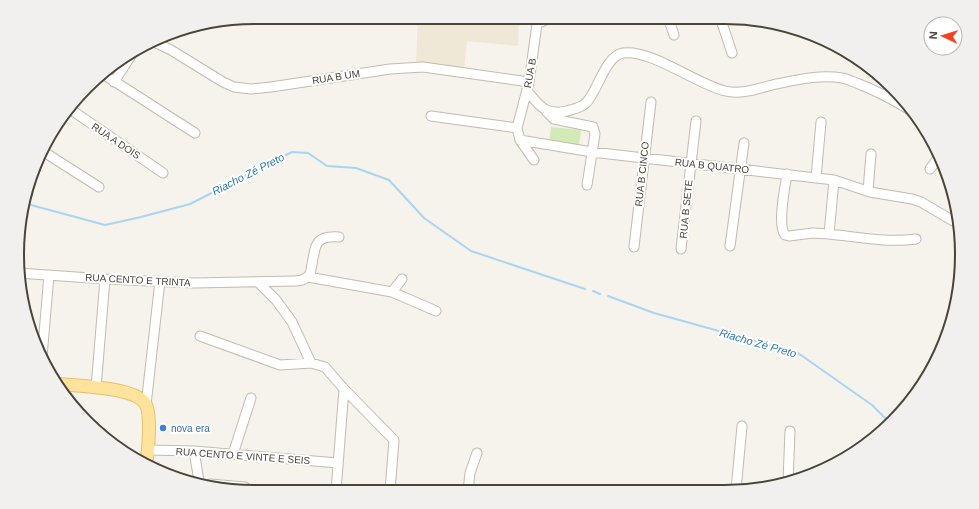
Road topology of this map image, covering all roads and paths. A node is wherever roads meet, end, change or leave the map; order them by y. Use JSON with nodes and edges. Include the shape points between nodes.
{"nodes":[{"id":1,"x":537,"y":24,"type":"edge"},
{"id":2,"x":670,"y":24,"type":"edge"},
{"id":3,"x":722,"y":24,"type":"edge"},
{"id":4,"x":674,"y":35,"type":"dead end"},
{"id":5,"x":160,"y":45,"type":"edge"},
{"id":6,"x":732,"y":53,"type":"dead end"},
{"id":7,"x":126,"y":63,"type":"edge"},
{"id":8,"x":107,"y":78,"type":"edge"},
{"id":9,"x":114,"y":82,"type":"junction"},
{"id":10,"x":528,"y":87,"type":"junction"},
{"id":11,"x":651,"y":102,"type":"dead end"},
{"id":12,"x":897,"y":102,"type":"edge"},
{"id":13,"x":545,"y":110,"type":"junction"},
{"id":14,"x":74,"y":112,"type":"edge"},
{"id":15,"x":431,"y":116,"type":"dead end"},
{"id":16,"x":696,"y":121,"type":"dead end"},
{"id":17,"x":821,"y":122,"type":"dead end"},
{"id":18,"x":517,"y":128,"type":"junction"},
{"id":19,"x":195,"y":133,"type":"dead end"},
{"id":20,"x":520,"y":140,"type":"junction"},
{"id":21,"x":744,"y":142,"type":"dead end"},
{"id":22,"x":592,"y":152,"type":"junction"},
{"id":23,"x":47,"y":154,"type":"edge"},
{"id":24,"x":871,"y":154,"type":"dead end"},
{"id":25,"x":644,"y":158,"type":"junction"},
{"id":26,"x":534,"y":160,"type":"dead end"},
{"id":27,"x":935,"y":162,"type":"edge"},
{"id":28,"x":691,"y":164,"type":"junction"},
{"id":29,"x":741,"y":169,"type":"junction"},
{"id":30,"x":930,"y":169,"type":"dead end"},
{"id":31,"x":163,"y":173,"type":"dead end"},
{"id":32,"x":787,"y":174,"type":"junction"},
{"id":33,"x":816,"y":178,"type":"junction"},
{"id":34,"x":834,"y":180,"type":"junction"},
{"id":35,"x":587,"y":185,"type":"dead end"},
{"id":36,"x":99,"y":187,"type":"dead end"},
{"id":37,"x":868,"y":191,"type":"junction"},
{"id":38,"x":953,"y":221,"type":"edge"},
{"id":39,"x":829,"y":234,"type":"junction"},
{"id":40,"x":339,"y":237,"type":"dead end"},
{"id":41,"x":916,"y":239,"type":"dead end"},
{"id":42,"x":730,"y":246,"type":"dead end"},
{"id":43,"x":634,"y":247,"type":"dead end"},
{"id":44,"x":681,"y":249,"type":"dead end"},
{"id":45,"x":24,"y":274,"type":"edge"},
{"id":46,"x":49,"y":276,"type":"junction"},
{"id":47,"x":308,"y":277,"type":"junction"},
{"id":48,"x":105,"y":279,"type":"junction"},
{"id":49,"x":402,"y":279,"type":"dead end"},
{"id":50,"x":160,"y":281,"type":"junction"},
{"id":51,"x":258,"y":282,"type":"junction"},
{"id":52,"x":392,"y":292,"type":"junction"},
{"id":53,"x":436,"y":311,"type":"dead end"},
{"id":54,"x":200,"y":336,"type":"dead end"},
{"id":55,"x":43,"y":345,"type":"edge"},
{"id":56,"x":311,"y":363,"type":"junction"},
{"id":57,"x":64,"y":385,"type":"edge"},
{"id":58,"x":96,"y":388,"type":"junction"},
{"id":59,"x":344,"y":390,"type":"junction"},
{"id":60,"x":251,"y":398,"type":"dead end"},
{"id":61,"x":146,"y":404,"type":"junction"},
{"id":62,"x":742,"y":426,"type":"dead end"},
{"id":63,"x":790,"y":430,"type":"dead end"},
{"id":64,"x":148,"y":450,"type":"junction"},
{"id":65,"x":194,"y":451,"type":"junction"},
{"id":66,"x":477,"y":453,"type":"dead end"},
{"id":67,"x":232,"y":454,"type":"junction"},
{"id":68,"x":147,"y":458,"type":"edge"},
{"id":69,"x":338,"y":463,"type":"junction"},
{"id":70,"x":788,"y":476,"type":"edge"},
{"id":71,"x":198,"y":478,"type":"edge"},
{"id":72,"x":336,"y":485,"type":"edge"},
{"id":73,"x":390,"y":485,"type":"edge"},
{"id":74,"x":469,"y":485,"type":"edge"},
{"id":75,"x":736,"y":485,"type":"edge"}],
"edges":[{"from":1,"to":10,"type":"street","name":"RUA B"},
{"from":2,"to":4,"type":"street"},
{"from":3,"to":6,"type":"street"},
{"from":5,"to":10,"type":"street","name":"RUA B UM","via":[[234,87],[271,87],[407,67],[423,67]]},
{"from":7,"to":9,"type":"street"},
{"from":8,"to":9,"type":"street"},
{"from":9,"to":19,"type":"street"},
{"from":10,"to":13,"type":"street","via":[[540,107]]},
{"from":10,"to":18,"type":"street","name":"RUA B"},
{"from":11,"to":25,"type":"street","name":"RUA B CINCO"},
{"from":12,"to":13,"type":"street","via":[[882,93],[842,78],[827,77],[791,81],[757,89],[726,91],[651,57],[623,53],[608,66],[586,103],[559,113]]},
{"from":13,"to":22,"type":"street","via":[[554,118],[593,127],[596,134]]},
{"from":14,"to":31,"type":"street","name":"RUA A DOIS"},
{"from":15,"to":18,"type":"street"},
{"from":16,"to":28,"type":"street","name":"RUA B SETE"},
{"from":17,"to":33,"type":"street"},
{"from":18,"to":20,"type":"street"},
{"from":20,"to":22,"type":"street","name":"RUA B QUATRO"},
{"from":20,"to":26,"type":"street"},
{"from":21,"to":29,"type":"street"},
{"from":22,"to":25,"type":"street","name":"RUA B QUATRO"},
{"from":22,"to":35,"type":"street"},
{"from":23,"to":36,"type":"street"},
{"from":24,"to":37,"type":"street"},
{"from":25,"to":28,"type":"street","name":"RUA B QUATRO"},
{"from":25,"to":43,"type":"street","name":"RUA B CINCO"},
{"from":27,"to":30,"type":"street"},
{"from":28,"to":29,"type":"street","name":"RUA B QUATRO"},
{"from":28,"to":44,"type":"street","name":"RUA B SETE"},
{"from":29,"to":32,"type":"street","name":"RUA B QUATRO"},
{"from":29,"to":42,"type":"street"},
{"from":32,"to":33,"type":"street","name":"RUA B QUATRO"},
{"from":32,"to":39,"type":"street","via":[[782,231],[789,236]]},
{"from":33,"to":34,"type":"street","name":"RUA B QUATRO"},
{"from":34,"to":37,"type":"street","name":"RUA B QUATRO"},
{"from":34,"to":39,"type":"street"},
{"from":37,"to":38,"type":"street","name":"RUA B QUATRO","via":[[921,202]]},
{"from":39,"to":41,"type":"street","via":[[890,241]]},
{"from":40,"to":47,"type":"street","via":[[329,236],[318,242]]},
{"from":45,"to":46,"type":"street","name":"RUA CENTO E TRINTA"},
{"from":46,"to":48,"type":"street","name":"RUA CENTO E TRINTA"},
{"from":46,"to":55,"type":"street"},
{"from":47,"to":51,"type":"street","name":"RUA CENTO E TRINTA","via":[[295,282]]},
{"from":47,"to":52,"type":"street"},
{"from":48,"to":50,"type":"street","name":"RUA CENTO E TRINTA"},
{"from":48,"to":58,"type":"street"},
{"from":49,"to":52,"type":"street"},
{"from":50,"to":51,"type":"street","name":"RUA CENTO E TRINTA"},
{"from":50,"to":61,"type":"street"},
{"from":51,"to":56,"type":"street","via":[[276,300],[292,322]]},
{"from":52,"to":53,"type":"street"},
{"from":54,"to":56,"type":"street","via":[[280,364]]},
{"from":56,"to":59,"type":"street","via":[[325,367]]},
{"from":57,"to":58,"type":"main road"},
{"from":58,"to":61,"type":"main road","via":[[135,395]]},
{"from":59,"to":69,"type":"street"},
{"from":59,"to":73,"type":"street","via":[[394,440]]},
{"from":60,"to":67,"type":"street"},
{"from":61,"to":64,"type":"main road"},
{"from":62,"to":75,"type":"street"},
{"from":63,"to":70,"type":"street"},
{"from":64,"to":65,"type":"street","name":"RUA CENTO E VINTE E SEIS"},
{"from":64,"to":68,"type":"main road"},
{"from":65,"to":67,"type":"street","name":"RUA CENTO E VINTE E SEIS"},
{"from":65,"to":71,"type":"street"},
{"from":66,"to":74,"type":"street"},
{"from":67,"to":69,"type":"street","name":"RUA CENTO E VINTE E SEIS"},
{"from":69,"to":72,"type":"street"}]}
